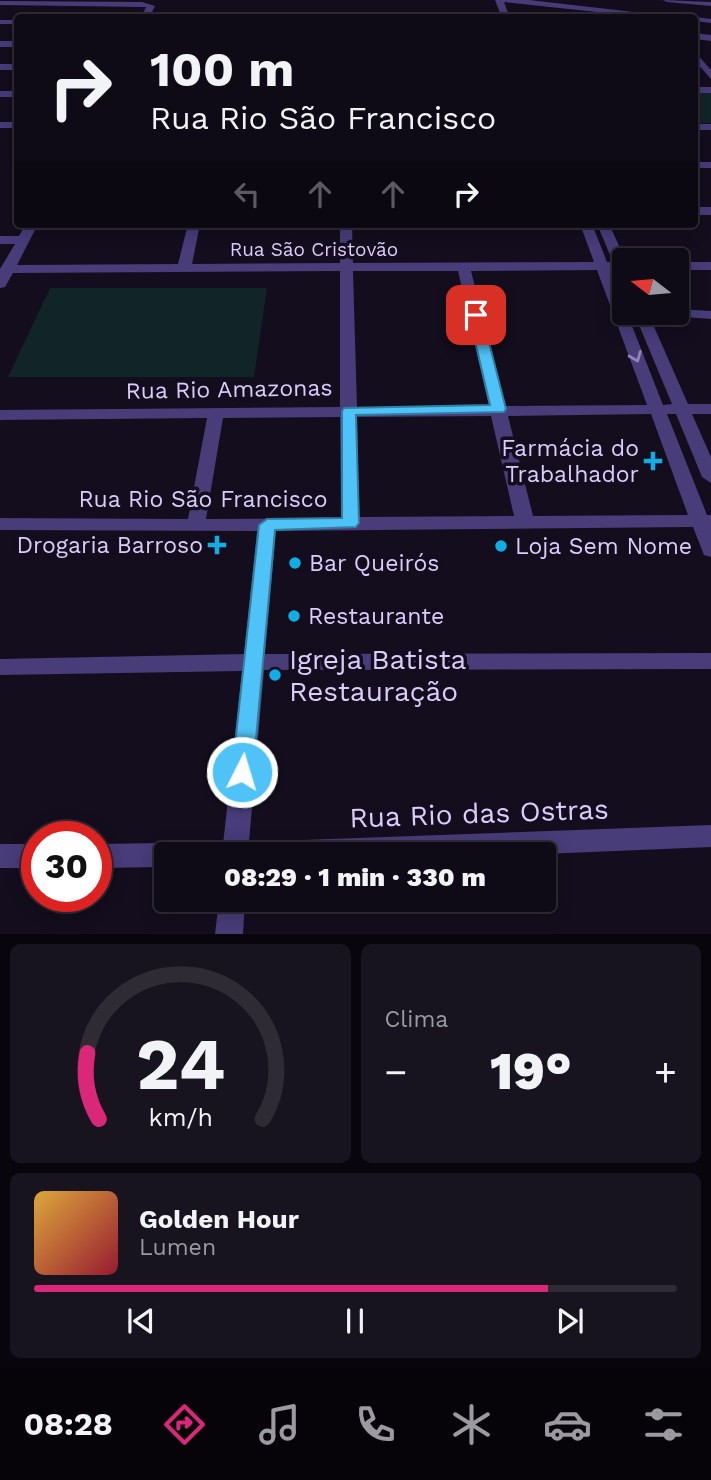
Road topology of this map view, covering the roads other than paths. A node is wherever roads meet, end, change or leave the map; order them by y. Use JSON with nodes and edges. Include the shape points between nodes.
{"nodes":[{"id":1,"x":499,"y":0,"type":"edge"},
{"id":2,"x":667,"y":0,"type":"edge"},
{"id":3,"x":710,"y":2,"type":"edge"},
{"id":4,"x":0,"y":3,"type":"edge"},
{"id":5,"x":585,"y":8,"type":"junction"},
{"id":6,"x":509,"y":9,"type":"edge"},
{"id":7,"x":147,"y":14,"type":"edge"},
{"id":8,"x":588,"y":14,"type":"edge"},
{"id":9,"x":643,"y":14,"type":"edge"},
{"id":10,"x":698,"y":59,"type":"edge"},
{"id":11,"x":711,"y":76,"type":"edge"},
{"id":12,"x":30,"y":228,"type":"edge"},
{"id":13,"x":193,"y":228,"type":"edge"},
{"id":14,"x":346,"y":228,"type":"edge"},
{"id":15,"x":587,"y":228,"type":"edge"},
{"id":16,"x":605,"y":228,"type":"edge"},
{"id":17,"x":0,"y":240,"type":"edge"},
{"id":18,"x":23,"y":240,"type":"junction"},
{"id":19,"x":614,"y":248,"type":"edge"},
{"id":20,"x":601,"y":266,"type":"junction"},
{"id":21,"x":690,"y":266,"type":"edge"},
{"id":22,"x":711,"y":266,"type":"edge"},
{"id":23,"x":612,"y":267,"type":"edge"},
{"id":24,"x":184,"y":268,"type":"junction"},
{"id":25,"x":347,"y":268,"type":"junction"},
{"id":26,"x":464,"y":268,"type":"junction"},
{"id":27,"x":8,"y":269,"type":"junction"},
{"id":28,"x":0,"y":284,"type":"edge"},
{"id":29,"x":612,"y":290,"type":"edge"},
{"id":30,"x":690,"y":314,"type":"edge"},
{"id":31,"x":711,"y":315,"type":"edge"},
{"id":32,"x":627,"y":326,"type":"edge"},
{"id":33,"x":647,"y":326,"type":"edge"},
{"id":34,"x":499,"y":409,"type":"junction"},
{"id":35,"x":656,"y":409,"type":"junction"},
{"id":36,"x":683,"y":409,"type":"junction"},
{"id":37,"x":711,"y":409,"type":"edge"},
{"id":38,"x":349,"y":411,"type":"junction"},
{"id":39,"x":216,"y":412,"type":"junction"},
{"id":40,"x":0,"y":415,"type":"edge"},
{"id":41,"x":711,"y":477,"type":"edge"},
{"id":42,"x":706,"y":521,"type":"edge"},
{"id":43,"x":525,"y":522,"type":"junction"},
{"id":44,"x":350,"y":523,"type":"junction"},
{"id":45,"x":0,"y":524,"type":"edge"},
{"id":46,"x":267,"y":525,"type":"junction"},
{"id":47,"x":196,"y":526,"type":"junction"},
{"id":48,"x":711,"y":550,"type":"edge"},
{"id":49,"x":711,"y":661,"type":"edge"},
{"id":50,"x":252,"y":662,"type":"junction"},
{"id":51,"x":0,"y":667,"type":"edge"},
{"id":52,"x":711,"y":836,"type":"edge"},
{"id":53,"x":236,"y":842,"type":"edge"},
{"id":54,"x":556,"y":842,"type":"edge"},
{"id":55,"x":154,"y":855,"type":"edge"},
{"id":56,"x":0,"y":856,"type":"edge"},
{"id":57,"x":21,"y":856,"type":"edge"},
{"id":58,"x":112,"y":856,"type":"edge"},
{"id":59,"x":231,"y":912,"type":"edge"},
{"id":60,"x":229,"y":934,"type":"edge"}],
"edges":[{"from":1,"to":6,"type":"street"},
{"from":2,"to":3,"type":"street"},
{"from":4,"to":7,"type":"street","via":[[147,5],[151,6]]},
{"from":5,"to":6,"type":"street"},
{"from":5,"to":8,"type":"street"},
{"from":5,"to":9,"type":"street"},
{"from":10,"to":11,"type":"street"},
{"from":12,"to":18,"type":"street"},
{"from":13,"to":24,"type":"street"},
{"from":14,"to":25,"type":"street"},
{"from":15,"to":20,"type":"street"},
{"from":16,"to":19,"type":"street"},
{"from":17,"to":18,"type":"street"},
{"from":18,"to":27,"type":"street"},
{"from":20,"to":23,"type":"street","name":"Rua São Cristovão"},
{"from":20,"to":26,"type":"street","name":"Rua São Cristovão"},
{"from":20,"to":29,"type":"street"},
{"from":21,"to":22,"type":"street"},
{"from":24,"to":25,"type":"street","name":"Rua São Cristovão"},
{"from":24,"to":27,"type":"street","name":"Rua São Cristovão"},
{"from":25,"to":26,"type":"street","name":"Rua São Cristovão"},
{"from":25,"to":38,"type":"street"},
{"from":26,"to":34,"type":"street"},
{"from":27,"to":28,"type":"street"},
{"from":30,"to":31,"type":"street"},
{"from":32,"to":35,"type":"street","one_way":true},
{"from":33,"to":36,"type":"street"},
{"from":34,"to":35,"type":"street","name":"Rua Rio Amazonas"},
{"from":34,"to":38,"type":"street","name":"Rua Rio Amazonas"},
{"from":34,"to":43,"type":"street"},
{"from":35,"to":36,"type":"street","name":"Rua Rio Amazonas"},
{"from":35,"to":42,"type":"street"},
{"from":36,"to":37,"type":"street","name":"Rua Rio Amazonas"},
{"from":36,"to":41,"type":"street"},
{"from":38,"to":39,"type":"street","name":"Rua Rio Amazonas"},
{"from":38,"to":44,"type":"street"},
{"from":39,"to":40,"type":"street","name":"Rua Rio Amazonas"},
{"from":39,"to":47,"type":"street"},
{"from":42,"to":43,"type":"street","name":"Rua Rio São Francisco"},
{"from":42,"to":48,"type":"street"},
{"from":43,"to":44,"type":"street","name":"Rua Rio São Francisco"},
{"from":44,"to":46,"type":"street","name":"Rua Rio São Francisco"},
{"from":45,"to":47,"type":"street","name":"Rua Rio São Francisco"},
{"from":46,"to":47,"type":"street","name":"Rua Rio São Francisco"},
{"from":46,"to":50,"type":"street"},
{"from":49,"to":50,"type":"street"},
{"from":50,"to":51,"type":"street"},
{"from":50,"to":53,"type":"street"},
{"from":52,"to":54,"type":"street","name":"Rua Rio das Ostras"},
{"from":55,"to":58,"type":"street"},
{"from":56,"to":57,"type":"street"},
{"from":59,"to":60,"type":"street"}]}
